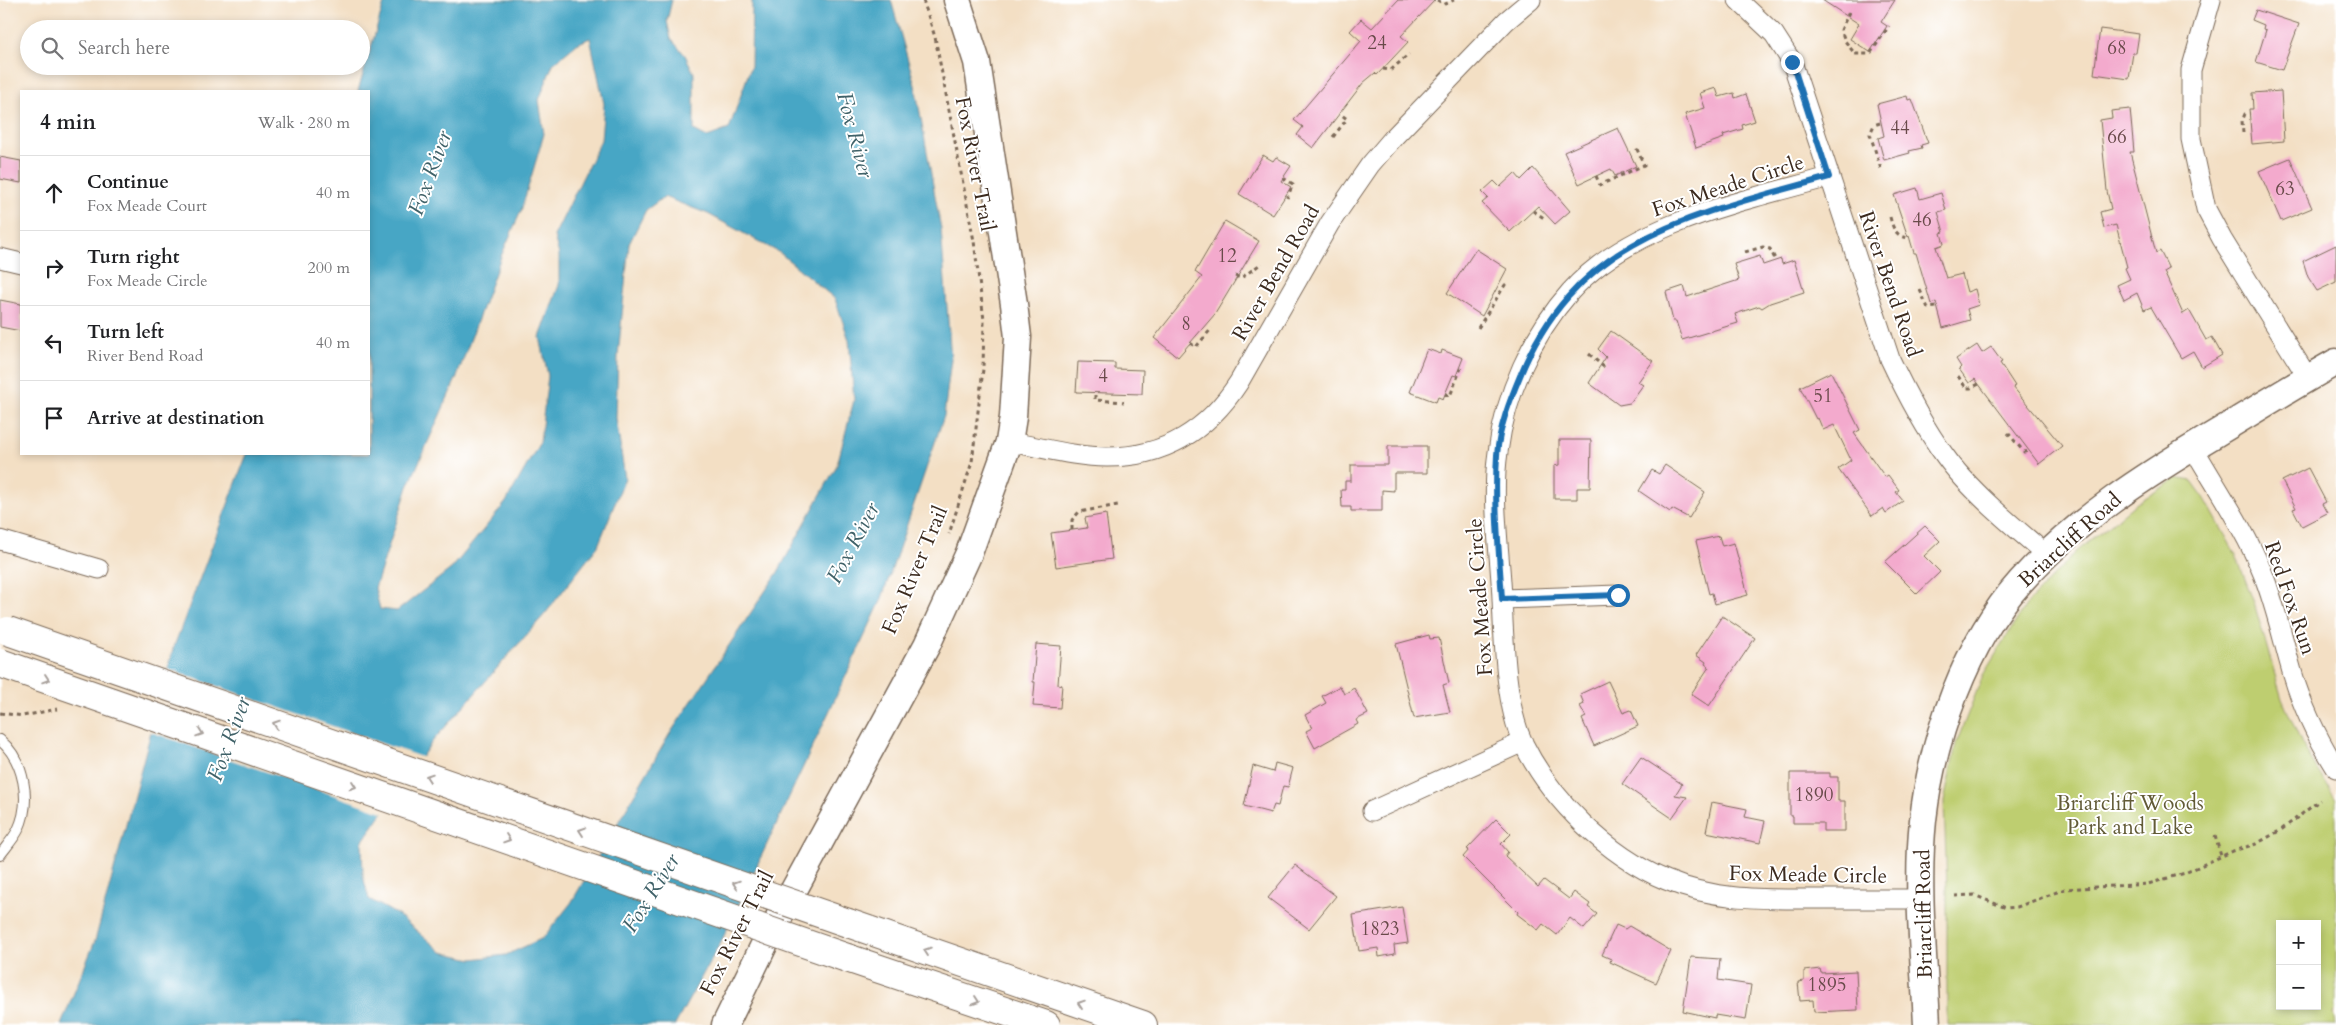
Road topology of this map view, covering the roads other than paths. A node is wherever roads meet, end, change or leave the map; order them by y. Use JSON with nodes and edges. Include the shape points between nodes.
{"nodes":[{"id":1,"x":957,"y":0,"type":"edge"},
{"id":2,"x":1531,"y":0,"type":"edge"},
{"id":3,"x":1738,"y":0,"type":"edge"},
{"id":4,"x":2211,"y":0,"type":"edge"},
{"id":5,"x":1757,"y":6,"type":"edge"},
{"id":6,"x":1829,"y":177,"type":"junction"},
{"id":7,"x":0,"y":258,"type":"edge"},
{"id":8,"x":20,"y":263,"type":"edge"},
{"id":9,"x":2336,"y":362,"type":"edge"},
{"id":10,"x":2308,"y":378,"type":"junction"},
{"id":11,"x":1009,"y":442,"type":"junction"},
{"id":12,"x":2193,"y":447,"type":"junction"},
{"id":13,"x":0,"y":540,"type":"edge"},
{"id":14,"x":2047,"y":555,"type":"junction"},
{"id":15,"x":99,"y":569,"type":"dead end"},
{"id":16,"x":1618,"y":595,"type":"dead end"},
{"id":17,"x":1502,"y":599,"type":"junction"},
{"id":18,"x":4,"y":630,"type":"edge"},
{"id":19,"x":0,"y":663,"type":"edge"},
{"id":20,"x":0,"y":740,"type":"edge"},
{"id":21,"x":1523,"y":742,"type":"junction"},
{"id":22,"x":2336,"y":768,"type":"edge"},
{"id":23,"x":1372,"y":811,"type":"dead end"},
{"id":24,"x":0,"y":855,"type":"edge"},
{"id":25,"x":1921,"y":899,"type":"junction"},
{"id":26,"x":725,"y":1025,"type":"edge"},
{"id":27,"x":1046,"y":1025,"type":"edge"},
{"id":28,"x":1143,"y":1025,"type":"edge"},
{"id":29,"x":1927,"y":1025,"type":"edge"}],
"edges":[{"from":1,"to":11,"type":"street","via":[[976,62],[1018,337],[1017,378]]},
{"from":2,"to":11,"type":"street","name":"River Bend Road","via":[[1487,40],[1370,165],[1330,224],[1239,382],[1225,404],[1207,422],[1163,448],[1134,455],[1073,454]]},
{"from":3,"to":5,"type":"street","name":"River Bend Road"},
{"from":4,"to":10,"type":"street","via":[[2191,70],[2191,139],[2206,209]]},
{"from":5,"to":6,"type":"street","name":"River Bend Road","via":[[1792,62]]},
{"from":6,"to":14,"type":"street","name":"River Bend Road","via":[[1890,359],[1908,397],[1946,457],[1975,489]]},
{"from":6,"to":17,"type":"street","name":"Fox Meade Circle","via":[[1707,212],[1624,248],[1570,291],[1529,352],[1503,424],[1497,454],[1497,532]]},
{"from":7,"to":8,"type":"street"},
{"from":9,"to":10,"type":"street","name":"Briarcliff Road"},
{"from":10,"to":12,"type":"street","name":"Briarcliff Road"},
{"from":11,"to":26,"type":"street","via":[[969,553],[927,645]]},
{"from":12,"to":14,"type":"street","name":"Briarcliff Road","via":[[2101,506]]},
{"from":12,"to":22,"type":"street","name":"Red Fox Run","via":[[2237,521],[2262,573],[2315,734]]},
{"from":13,"to":15,"type":"street"},
{"from":14,"to":25,"type":"street","name":"Briarcliff Road","via":[[2020,582],[1988,627],[1960,680],[1941,734],[1927,791],[1921,848]]},
{"from":16,"to":17,"type":"street"},
{"from":17,"to":21,"type":"street","name":"Fox Meade Circle","via":[[1508,678]]},
{"from":28,"to":18,"type":"main road","one_way":true,"bridge":true},
{"from":19,"to":27,"type":"main road","one_way":true,"bridge":true},
{"from":20,"to":24,"type":"lane","via":[[11,749],[22,775],[25,804],[18,830]]},
{"from":21,"to":23,"type":"street"},
{"from":21,"to":25,"type":"street","name":"Fox Meade Circle","via":[[1566,808],[1616,850],[1666,880],[1714,896],[1757,900]]},
{"from":25,"to":29,"type":"street","name":"Briarcliff Road"}]}
